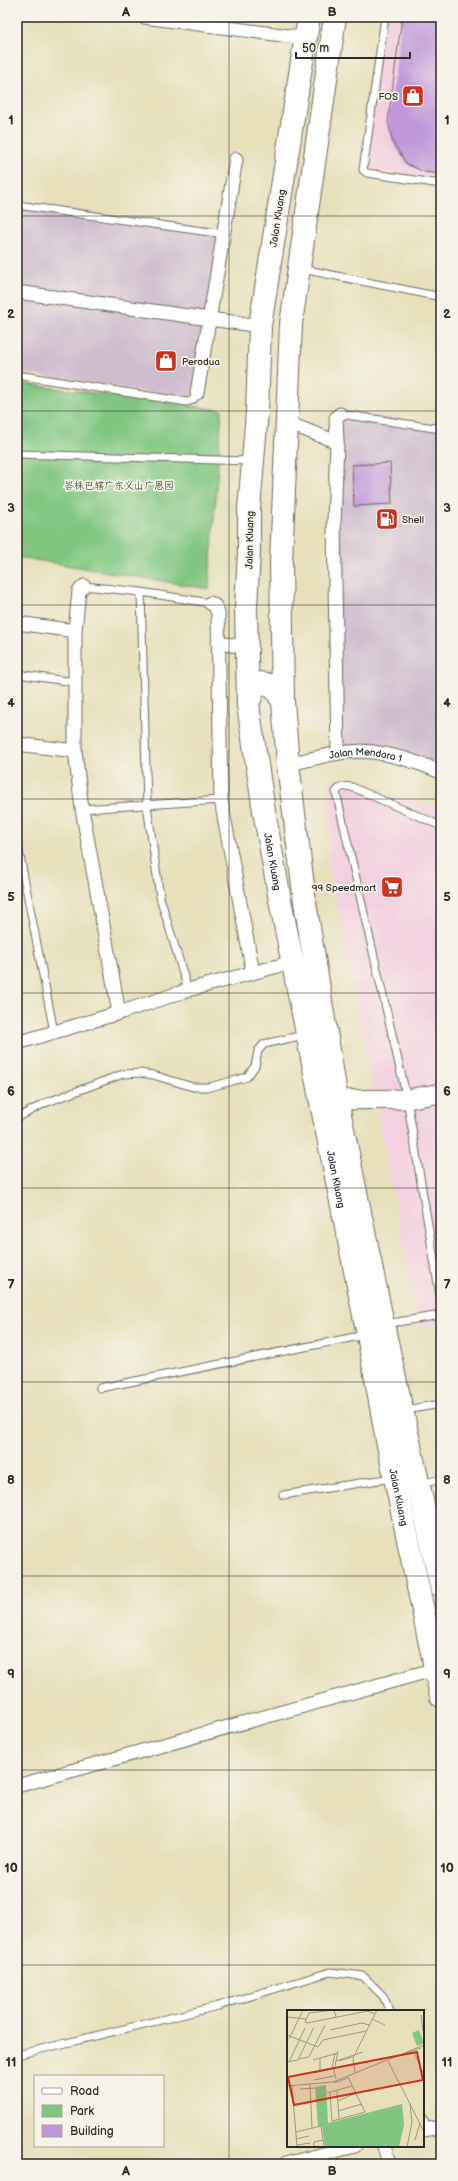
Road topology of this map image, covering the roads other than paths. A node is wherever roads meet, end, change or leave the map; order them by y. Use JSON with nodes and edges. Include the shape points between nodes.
{"nodes":[{"id":1,"x":144,"y":17,"type":"edge"},
{"id":2,"x":335,"y":17,"type":"edge"},
{"id":3,"x":385,"y":17,"type":"edge"},
{"id":4,"x":307,"y":27,"type":"edge"},
{"id":5,"x":236,"y":159,"type":"dead end"},
{"id":6,"x":441,"y":184,"type":"edge"},
{"id":7,"x":17,"y":205,"type":"edge"},
{"id":8,"x":224,"y":234,"type":"junction"},
{"id":9,"x":300,"y":269,"type":"junction"},
{"id":10,"x":17,"y":292,"type":"edge"},
{"id":11,"x":441,"y":297,"type":"edge"},
{"id":12,"x":209,"y":321,"type":"junction"},
{"id":13,"x":260,"y":326,"type":"junction"},
{"id":14,"x":17,"y":375,"type":"edge"},
{"id":15,"x":197,"y":393,"type":"joint"},
{"id":16,"x":340,"y":414,"type":"joint"},
{"id":17,"x":285,"y":422,"type":"junction"},
{"id":18,"x":441,"y":429,"type":"edge"},
{"id":19,"x":337,"y":442,"type":"junction"},
{"id":20,"x":17,"y":454,"type":"edge"},
{"id":21,"x":252,"y":461,"type":"junction"},
{"id":22,"x":249,"y":509,"type":"junction"},
{"id":23,"x":282,"y":518,"type":"junction"},
{"id":24,"x":84,"y":586,"type":"joint"},
{"id":25,"x":141,"y":592,"type":"junction"},
{"id":26,"x":210,"y":603,"type":"joint"},
{"id":27,"x":17,"y":623,"type":"edge"},
{"id":28,"x":75,"y":631,"type":"junction"},
{"id":29,"x":218,"y":643,"type":"junction"},
{"id":30,"x":246,"y":647,"type":"junction"},
{"id":31,"x":17,"y":674,"type":"edge"},
{"id":32,"x":74,"y":682,"type":"junction"},
{"id":33,"x":283,"y":702,"type":"junction"},
{"id":34,"x":248,"y":705,"type":"junction"},
{"id":35,"x":17,"y":744,"type":"edge"},
{"id":36,"x":75,"y":751,"type":"junction"},
{"id":37,"x":338,"y":753,"type":"junction"},
{"id":38,"x":288,"y":764,"type":"junction"},
{"id":39,"x":441,"y":772,"type":"edge"},
{"id":40,"x":221,"y":800,"type":"junction"},
{"id":41,"x":147,"y":805,"type":"junction"},
{"id":42,"x":82,"y":809,"type":"junction"},
{"id":43,"x":441,"y":826,"type":"edge"},
{"id":44,"x":17,"y":841,"type":"edge"},
{"id":45,"x":293,"y":962,"type":"junction"},
{"id":46,"x":253,"y":973,"type":"junction"},
{"id":47,"x":188,"y":990,"type":"junction"},
{"id":48,"x":119,"y":1013,"type":"junction"},
{"id":49,"x":54,"y":1032,"type":"junction"},
{"id":50,"x":306,"y":1035,"type":"junction"},
{"id":51,"x":17,"y":1043,"type":"edge"},
{"id":52,"x":441,"y":1093,"type":"edge"},
{"id":53,"x":407,"y":1099,"type":"junction"},
{"id":54,"x":337,"y":1100,"type":"junction"},
{"id":55,"x":17,"y":1118,"type":"edge"},
{"id":56,"x":441,"y":1302,"type":"edge"},
{"id":57,"x":441,"y":1315,"type":"edge"},
{"id":58,"x":375,"y":1329,"type":"junction"},
{"id":59,"x":100,"y":1388,"type":"dead end"},
{"id":60,"x":441,"y":1404,"type":"edge"},
{"id":61,"x":402,"y":1410,"type":"junction"},
{"id":62,"x":394,"y":1477,"type":"junction"},
{"id":63,"x":441,"y":1479,"type":"edge"},
{"id":64,"x":419,"y":1485,"type":"junction"},
{"id":65,"x":283,"y":1495,"type":"dead end"},
{"id":66,"x":440,"y":1580,"type":"edge"},
{"id":67,"x":436,"y":1668,"type":"junction"},
{"id":68,"x":441,"y":1696,"type":"edge"},
{"id":69,"x":17,"y":1786,"type":"edge"},
{"id":70,"x":390,"y":2010,"type":"edge"},
{"id":71,"x":17,"y":2055,"type":"edge"},
{"id":72,"x":424,"y":2125,"type":"edge"},
{"id":73,"x":441,"y":2127,"type":"edge"},
{"id":74,"x":351,"y":2147,"type":"edge"},
{"id":75,"x":384,"y":2147,"type":"edge"},
{"id":76,"x":285,"y":2164,"type":"edge"},
{"id":77,"x":388,"y":2164,"type":"edge"}],
"edges":[{"from":1,"to":4,"type":"street"},
{"from":2,"to":9,"type":"highway","name":"Jalan Kluang","via":[[314,153]]},
{"from":3,"to":6,"type":"lane","via":[[363,170],[367,173]]},
{"from":4,"to":13,"type":"highway","name":"Jalan Kluang"},
{"from":5,"to":8,"type":"street"},
{"from":7,"to":8,"type":"lane"},
{"from":8,"to":12,"type":"street"},
{"from":9,"to":11,"type":"lane"},
{"from":9,"to":17,"type":"highway","name":"Jalan Kluang","via":[[291,324]]},
{"from":10,"to":12,"type":"street"},
{"from":12,"to":13,"type":"street"},
{"from":12,"to":15,"type":"street"},
{"from":13,"to":21,"type":"highway","name":"Jalan Kluang","via":[[257,412]]},
{"from":14,"to":15,"type":"lane","via":[[187,402],[193,400]]},
{"from":16,"to":18,"type":"lane"},
{"from":16,"to":19,"type":"street","via":[[336,418]]},
{"from":17,"to":19,"type":"street"},
{"from":17,"to":23,"type":"highway","name":"Jalan Kluang"},
{"from":19,"to":37,"type":"street","via":[[334,524]]},
{"from":20,"to":21,"type":"lane"},
{"from":21,"to":22,"type":"highway","name":"Jalan Kluang"},
{"from":22,"to":23,"type":"highway","via":[[255,525],[266,535],[272,535],[278,529]]},
{"from":22,"to":30,"type":"highway","name":"Jalan Kluang"},
{"from":23,"to":33,"type":"highway","name":"Jalan Kluang"},
{"from":24,"to":25,"type":"lane"},
{"from":24,"to":28,"type":"street","via":[[79,591]]},
{"from":25,"to":26,"type":"lane"},
{"from":25,"to":41,"type":"lane"},
{"from":26,"to":29,"type":"street","via":[[215,606],[218,613]]},
{"from":27,"to":28,"type":"street"},
{"from":28,"to":32,"type":"street"},
{"from":29,"to":30,"type":"street"},
{"from":29,"to":40,"type":"street"},
{"from":30,"to":34,"type":"highway","name":"Jalan Kluang"},
{"from":31,"to":32,"type":"lane"},
{"from":32,"to":36,"type":"street"},
{"from":33,"to":34,"type":"highway","via":[[271,685],[258,683]]},
{"from":33,"to":38,"type":"highway","name":"Jalan Kluang"},
{"from":34,"to":45,"type":"highway","name":"Jalan Kluang","via":[[265,818]]},
{"from":35,"to":36,"type":"street"},
{"from":36,"to":42,"type":"street"},
{"from":37,"to":38,"type":"street","name":"Jalan Mendara 1"},
{"from":37,"to":39,"type":"street","name":"Jalan Mendara 1","via":[[372,752],[420,763]]},
{"from":38,"to":54,"type":"highway","name":"Jalan Kluang","via":[[305,902]]},
{"from":40,"to":41,"type":"lane"},
{"from":40,"to":46,"type":"street"},
{"from":41,"to":42,"type":"lane"},
{"from":41,"to":47,"type":"lane","via":[[160,897]]},
{"from":42,"to":48,"type":"street"},
{"from":43,"to":53,"type":"lane","via":[[352,787],[344,786],[336,792]]},
{"from":44,"to":49,"type":"lane"},
{"from":45,"to":46,"type":"street"},
{"from":45,"to":50,"type":"highway","name":"Jalan Kluang"},
{"from":46,"to":47,"type":"street"},
{"from":47,"to":48,"type":"street"},
{"from":48,"to":49,"type":"street"},
{"from":49,"to":51,"type":"street"},
{"from":50,"to":55,"type":"lane","via":[[264,1044],[258,1051],[255,1066],[247,1077],[210,1087],[193,1087],[153,1074],[123,1074],[45,1103]]},
{"from":50,"to":58,"type":"highway","name":"Jalan Kluang"},
{"from":52,"to":53,"type":"street"},
{"from":53,"to":54,"type":"street"},
{"from":53,"to":56,"type":"lane"},
{"from":54,"to":58,"type":"highway","name":"Jalan Kluang"},
{"from":57,"to":58,"type":"lane"},
{"from":58,"to":59,"type":"lane"},
{"from":58,"to":61,"type":"highway","name":"Jalan Kluang"},
{"from":58,"to":62,"type":"highway","name":"Jalan Kluang"},
{"from":60,"to":61,"type":"lane"},
{"from":61,"to":64,"type":"highway","name":"Jalan Kluang"},
{"from":62,"to":65,"type":"lane"},
{"from":62,"to":67,"type":"highway","name":"Jalan Kluang"},
{"from":63,"to":64,"type":"lane"},
{"from":64,"to":66,"type":"highway","name":"Jalan Kluang"},
{"from":67,"to":68,"type":"highway","name":"Jalan Kluang"},
{"from":67,"to":69,"type":"street"},
{"from":70,"to":71,"type":"lane","via":[[383,1996],[363,1976],[330,1972],[218,2006]]},
{"from":72,"to":73,"type":"street"},
{"from":74,"to":76,"type":"street"},
{"from":75,"to":77,"type":"street"}]}
